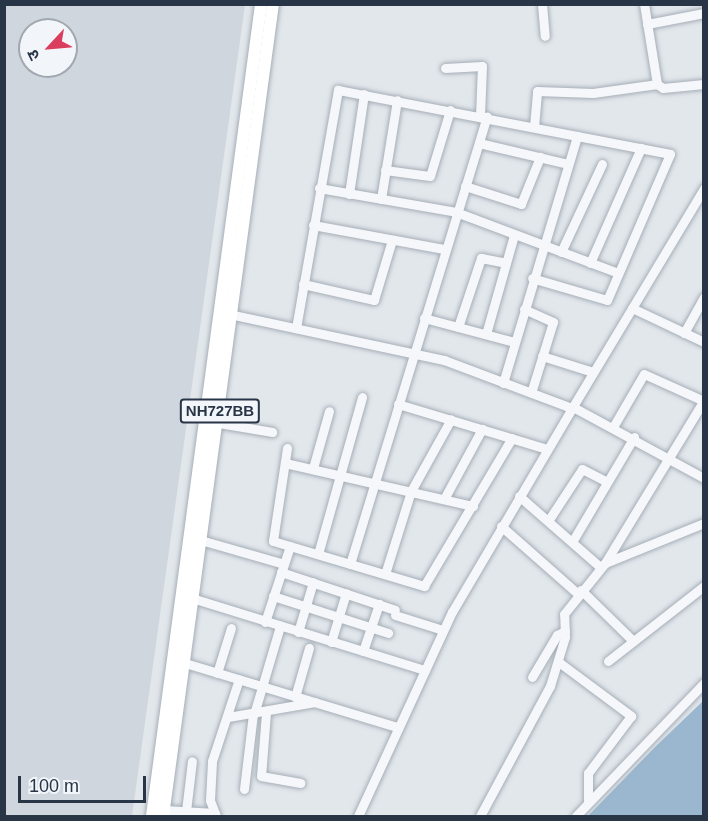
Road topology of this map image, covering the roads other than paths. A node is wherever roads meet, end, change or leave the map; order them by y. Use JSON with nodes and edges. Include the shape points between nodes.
{"nodes":[{"id":1,"x":261,"y":4,"type":"edge"},
{"id":2,"x":273,"y":4,"type":"edge"},
{"id":3,"x":542,"y":4,"type":"edge"},
{"id":4,"x":644,"y":4,"type":"edge"},
{"id":5,"x":704,"y":13,"type":"edge"},
{"id":6,"x":647,"y":24,"type":"junction"},
{"id":7,"x":545,"y":36,"type":"dead end"},
{"id":8,"x":445,"y":68,"type":"dead end"},
{"id":9,"x":657,"y":84,"type":"junction"},
{"id":10,"x":704,"y":84,"type":"edge"},
{"id":11,"x":364,"y":94,"type":"junction"},
{"id":12,"x":397,"y":100,"type":"junction"},
{"id":13,"x":450,"y":110,"type":"junction"},
{"id":14,"x":484,"y":117,"type":"junction"},
{"id":15,"x":534,"y":127,"type":"junction"},
{"id":16,"x":577,"y":136,"type":"junction"},
{"id":17,"x":479,"y":143,"type":"junction"},
{"id":18,"x":641,"y":148,"type":"junction"},
{"id":19,"x":540,"y":157,"type":"junction"},
{"id":20,"x":568,"y":164,"type":"junction"},
{"id":21,"x":602,"y":164,"type":"dead end"},
{"id":22,"x":385,"y":170,"type":"junction"},
{"id":23,"x":465,"y":186,"type":"junction"},
{"id":24,"x":319,"y":188,"type":"junction"},
{"id":25,"x":704,"y":188,"type":"edge"},
{"id":26,"x":349,"y":194,"type":"junction"},
{"id":27,"x":381,"y":199,"type":"junction"},
{"id":28,"x":456,"y":213,"type":"junction"},
{"id":29,"x":313,"y":225,"type":"junction"},
{"id":30,"x":514,"y":235,"type":"junction"},
{"id":31,"x":392,"y":240,"type":"junction"},
{"id":32,"x":542,"y":246,"type":"junction"},
{"id":33,"x":444,"y":249,"type":"junction"},
{"id":34,"x":561,"y":252,"type":"junction"},
{"id":35,"x":506,"y":262,"type":"junction"},
{"id":36,"x":590,"y":263,"type":"junction"},
{"id":37,"x":618,"y":273,"type":"junction"},
{"id":38,"x":532,"y":278,"type":"junction"},
{"id":39,"x":303,"y":284,"type":"junction"},
{"id":40,"x":704,"y":297,"type":"edge"},
{"id":41,"x":632,"y":308,"type":"junction"},
{"id":42,"x":524,"y":309,"type":"junction"},
{"id":43,"x":234,"y":315,"type":"junction"},
{"id":44,"x":424,"y":318,"type":"junction"},
{"id":45,"x":458,"y":327,"type":"junction"},
{"id":46,"x":296,"y":328,"type":"junction"},
{"id":47,"x":684,"y":333,"type":"junction"},
{"id":48,"x":486,"y":334,"type":"junction"},
{"id":49,"x":514,"y":342,"type":"junction"},
{"id":50,"x":704,"y":342,"type":"edge"},
{"id":51,"x":413,"y":354,"type":"junction"},
{"id":52,"x":542,"y":356,"type":"junction"},
{"id":53,"x":593,"y":372,"type":"junction"},
{"id":54,"x":502,"y":383,"type":"junction"},
{"id":55,"x":531,"y":393,"type":"junction"},
{"id":56,"x":362,"y":397,"type":"dead end"},
{"id":57,"x":703,"y":401,"type":"edge"},
{"id":58,"x":398,"y":404,"type":"junction"},
{"id":59,"x":572,"y":407,"type":"junction"},
{"id":60,"x":329,"y":411,"type":"dead end"},
{"id":61,"x":451,"y":419,"type":"junction"},
{"id":62,"x":219,"y":423,"type":"junction"},
{"id":63,"x":613,"y":427,"type":"junction"},
{"id":64,"x":483,"y":429,"type":"junction"},
{"id":65,"x":272,"y":432,"type":"dead end"},
{"id":66,"x":634,"y":437,"type":"junction"},
{"id":67,"x":512,"y":438,"type":"junction"},
{"id":68,"x":287,"y":448,"type":"dead end"},
{"id":69,"x":547,"y":449,"type":"junction"},
{"id":70,"x":670,"y":456,"type":"junction"},
{"id":71,"x":285,"y":463,"type":"junction"},
{"id":72,"x":313,"y":468,"type":"junction"},
{"id":73,"x":343,"y":475,"type":"junction"},
{"id":74,"x":704,"y":478,"type":"edge"},
{"id":75,"x":608,"y":482,"type":"junction"},
{"id":76,"x":375,"y":483,"type":"junction"},
{"id":77,"x":411,"y":491,"type":"junction"},
{"id":78,"x":519,"y":495,"type":"junction"},
{"id":79,"x":444,"y":499,"type":"junction"},
{"id":80,"x":473,"y":506,"type":"junction"},
{"id":81,"x":549,"y":521,"type":"junction"},
{"id":82,"x":704,"y":524,"type":"edge"},
{"id":83,"x":501,"y":526,"type":"junction"},
{"id":84,"x":204,"y":542,"type":"junction"},
{"id":85,"x":572,"y":542,"type":"junction"},
{"id":86,"x":290,"y":546,"type":"junction"},
{"id":87,"x":318,"y":554,"type":"junction"},
{"id":88,"x":350,"y":564,"type":"junction"},
{"id":89,"x":603,"y":565,"type":"junction"},
{"id":90,"x":282,"y":568,"type":"junction"},
{"id":91,"x":385,"y":574,"type":"junction"},
{"id":92,"x":313,"y":582,"type":"junction"},
{"id":93,"x":704,"y":586,"type":"edge"},
{"id":94,"x":579,"y":592,"type":"junction"},
{"id":95,"x":346,"y":593,"type":"junction"},
{"id":96,"x":273,"y":596,"type":"junction"},
{"id":97,"x":195,"y":599,"type":"junction"},
{"id":98,"x":379,"y":604,"type":"junction"},
{"id":99,"x":306,"y":607,"type":"junction"},
{"id":100,"x":338,"y":617,"type":"junction"},
{"id":101,"x":265,"y":621,"type":"junction"},
{"id":102,"x":280,"y":626,"type":"junction"},
{"id":103,"x":370,"y":627,"type":"junction"},
{"id":104,"x":231,"y":628,"type":"dead end"},
{"id":105,"x":443,"y":630,"type":"junction"},
{"id":106,"x":566,"y":631,"type":"junction"},
{"id":107,"x":298,"y":632,"type":"junction"},
{"id":108,"x":388,"y":633,"type":"dead end"},
{"id":109,"x":633,"y":641,"type":"junction"},
{"id":110,"x":331,"y":642,"type":"junction"},
{"id":111,"x":309,"y":648,"type":"dead end"},
{"id":112,"x":363,"y":651,"type":"junction"},
{"id":113,"x":608,"y":661,"type":"dead end"},
{"id":114,"x":185,"y":663,"type":"junction"},
{"id":115,"x":560,"y":663,"type":"junction"},
{"id":116,"x":425,"y":670,"type":"junction"},
{"id":117,"x":217,"y":673,"type":"junction"},
{"id":118,"x":532,"y":677,"type":"dead end"},
{"id":119,"x":239,"y":679,"type":"junction"},
{"id":120,"x":704,"y":683,"type":"edge"},
{"id":121,"x":260,"y":686,"type":"junction"},
{"id":122,"x":295,"y":697,"type":"junction"},
{"id":123,"x":315,"y":702,"type":"junction"},
{"id":124,"x":266,"y":713,"type":"junction"},
{"id":125,"x":253,"y":714,"type":"junction"},
{"id":126,"x":228,"y":717,"type":"junction"},
{"id":127,"x":397,"y":727,"type":"junction"},
{"id":128,"x":192,"y":761,"type":"dead end"},
{"id":129,"x":300,"y":783,"type":"dead end"},
{"id":130,"x":244,"y":789,"type":"dead end"},
{"id":131,"x":588,"y":802,"type":"junction"},
{"id":132,"x":186,"y":811,"type":"junction"},
{"id":133,"x":164,"y":813,"type":"edge"},
{"id":134,"x":210,"y":814,"type":"edge"},
{"id":135,"x":152,"y":816,"type":"edge"},
{"id":136,"x":358,"y":816,"type":"edge"},
{"id":137,"x":480,"y":816,"type":"edge"},
{"id":138,"x":576,"y":816,"type":"edge"}],
"edges":[{"from":1,"to":135,"type":"highway","number":"NH727BB"},
{"from":2,"to":43,"type":"highway","number":"NH727BB"},
{"from":3,"to":7,"type":"street"},
{"from":4,"to":6,"type":"street"},
{"from":5,"to":6,"type":"street"},
{"from":6,"to":9,"type":"street"},
{"from":8,"to":14,"type":"street","via":[[482,66]]},
{"from":9,"to":10,"type":"street","via":[[663,88]]},
{"from":9,"to":15,"type":"street","via":[[593,93],[537,91]]},
{"from":11,"to":12,"type":"street"},
{"from":11,"to":24,"type":"street","via":[[335,92]]},
{"from":11,"to":26,"type":"street"},
{"from":12,"to":13,"type":"street"},
{"from":12,"to":22,"type":"street"},
{"from":13,"to":14,"type":"street"},
{"from":13,"to":22,"type":"street","via":[[430,176]]},
{"from":14,"to":15,"type":"street"},
{"from":14,"to":17,"type":"street"},
{"from":15,"to":16,"type":"street"},
{"from":16,"to":18,"type":"street"},
{"from":16,"to":20,"type":"street"},
{"from":17,"to":19,"type":"street"},
{"from":17,"to":23,"type":"street"},
{"from":18,"to":36,"type":"street"},
{"from":18,"to":37,"type":"street","via":[[671,157]]},
{"from":19,"to":20,"type":"street"},
{"from":19,"to":23,"type":"street","via":[[521,204]]},
{"from":20,"to":32,"type":"street"},
{"from":21,"to":34,"type":"street"},
{"from":22,"to":27,"type":"street"},
{"from":23,"to":28,"type":"street"},
{"from":24,"to":26,"type":"street"},
{"from":24,"to":29,"type":"street"},
{"from":25,"to":41,"type":"street"},
{"from":26,"to":27,"type":"street"},
{"from":27,"to":28,"type":"street"},
{"from":28,"to":30,"type":"street"},
{"from":28,"to":33,"type":"street"},
{"from":29,"to":31,"type":"street"},
{"from":29,"to":39,"type":"street"},
{"from":30,"to":32,"type":"street"},
{"from":30,"to":35,"type":"street"},
{"from":31,"to":33,"type":"street"},
{"from":31,"to":39,"type":"street","via":[[374,300]]},
{"from":32,"to":34,"type":"street"},
{"from":32,"to":38,"type":"street"},
{"from":33,"to":44,"type":"street"},
{"from":34,"to":36,"type":"street"},
{"from":35,"to":45,"type":"street","via":[[481,258]]},
{"from":35,"to":48,"type":"street"},
{"from":36,"to":37,"type":"street"},
{"from":37,"to":38,"type":"street","via":[[605,301]]},
{"from":38,"to":42,"type":"street"},
{"from":39,"to":46,"type":"street"},
{"from":40,"to":47,"type":"street"},
{"from":41,"to":47,"type":"street"},
{"from":41,"to":53,"type":"street"},
{"from":42,"to":49,"type":"street"},
{"from":42,"to":52,"type":"street","via":[[552,320]]},
{"from":43,"to":46,"type":"street"},
{"from":43,"to":62,"type":"highway","number":"NH727BB"},
{"from":44,"to":45,"type":"street"},
{"from":44,"to":51,"type":"street"},
{"from":45,"to":48,"type":"street"},
{"from":46,"to":51,"type":"street"},
{"from":47,"to":50,"type":"street"},
{"from":48,"to":49,"type":"street"},
{"from":49,"to":54,"type":"street"},
{"from":51,"to":54,"type":"street"},
{"from":51,"to":58,"type":"street"},
{"from":52,"to":53,"type":"street"},
{"from":52,"to":55,"type":"street"},
{"from":53,"to":59,"type":"street"},
{"from":54,"to":55,"type":"street"},
{"from":55,"to":59,"type":"street"},
{"from":56,"to":73,"type":"street"},
{"from":57,"to":63,"type":"street","via":[[645,373]]},
{"from":57,"to":70,"type":"street"},
{"from":58,"to":61,"type":"street"},
{"from":58,"to":76,"type":"street"},
{"from":59,"to":63,"type":"street"},
{"from":59,"to":69,"type":"street"},
{"from":60,"to":72,"type":"street"},
{"from":61,"to":64,"type":"street"},
{"from":61,"to":77,"type":"street"},
{"from":62,"to":65,"type":"street"},
{"from":62,"to":84,"type":"highway","number":"NH727BB"},
{"from":63,"to":66,"type":"street"},
{"from":64,"to":67,"type":"street"},
{"from":64,"to":79,"type":"street"},
{"from":66,"to":70,"type":"street"},
{"from":66,"to":75,"type":"street"},
{"from":67,"to":69,"type":"street"},
{"from":67,"to":80,"type":"street"},
{"from":68,"to":71,"type":"street"},
{"from":69,"to":78,"type":"street"},
{"from":70,"to":74,"type":"street"},
{"from":70,"to":89,"type":"street"},
{"from":71,"to":72,"type":"street"},
{"from":71,"to":86,"type":"street","via":[[273,538]]},
{"from":72,"to":73,"type":"street"},
{"from":73,"to":76,"type":"street"},
{"from":73,"to":87,"type":"street"},
{"from":75,"to":81,"type":"street","via":[[582,469]]},
{"from":75,"to":85,"type":"street"},
{"from":76,"to":77,"type":"street"},
{"from":76,"to":88,"type":"street"},
{"from":77,"to":79,"type":"street"},
{"from":77,"to":91,"type":"street"},
{"from":78,"to":81,"type":"street"},
{"from":78,"to":83,"type":"street"},
{"from":79,"to":80,"type":"street"},
{"from":80,"to":91,"type":"street","via":[[429,585]]},
{"from":81,"to":85,"type":"street"},
{"from":82,"to":89,"type":"street"},
{"from":83,"to":94,"type":"street"},
{"from":83,"to":105,"type":"street"},
{"from":84,"to":90,"type":"street"},
{"from":84,"to":97,"type":"highway","number":"NH727BB"},
{"from":85,"to":89,"type":"street"},
{"from":86,"to":87,"type":"street"},
{"from":86,"to":90,"type":"street"},
{"from":87,"to":88,"type":"street"},
{"from":88,"to":91,"type":"street"},
{"from":89,"to":94,"type":"street"},
{"from":90,"to":92,"type":"street"},
{"from":90,"to":96,"type":"street"},
{"from":92,"to":95,"type":"street"},
{"from":92,"to":99,"type":"street"},
{"from":93,"to":109,"type":"street"},
{"from":94,"to":106,"type":"street","via":[[564,614]]},
{"from":94,"to":109,"type":"street"},
{"from":95,"to":98,"type":"street"},
{"from":95,"to":100,"type":"street"},
{"from":96,"to":99,"type":"street"},
{"from":96,"to":101,"type":"street"},
{"from":97,"to":101,"type":"street"},
{"from":97,"to":114,"type":"highway","number":"NH727BB"},
{"from":98,"to":103,"type":"street"},
{"from":98,"to":105,"type":"street"},
{"from":99,"to":100,"type":"street"},
{"from":99,"to":107,"type":"street"},
{"from":100,"to":103,"type":"street"},
{"from":100,"to":110,"type":"street"},
{"from":101,"to":102,"type":"street"},
{"from":102,"to":107,"type":"street"},
{"from":102,"to":121,"type":"street"},
{"from":103,"to":108,"type":"street"},
{"from":103,"to":112,"type":"street"},
{"from":104,"to":117,"type":"street"},
{"from":105,"to":116,"type":"street"},
{"from":106,"to":115,"type":"street"},
{"from":106,"to":118,"type":"street","via":[[557,635]]},
{"from":107,"to":110,"type":"street"},
{"from":109,"to":113,"type":"street"},
{"from":110,"to":112,"type":"street"},
{"from":111,"to":122,"type":"street"},
{"from":112,"to":116,"type":"street"},
{"from":114,"to":117,"type":"street"},
{"from":114,"to":133,"type":"highway","number":"NH727BB"},
{"from":115,"to":131,"type":"street","via":[[631,716],[588,774]]},
{"from":115,"to":137,"type":"street"},
{"from":116,"to":127,"type":"street"},
{"from":117,"to":119,"type":"street"},
{"from":119,"to":121,"type":"street"},
{"from":119,"to":126,"type":"street"},
{"from":120,"to":131,"type":"street"},
{"from":121,"to":122,"type":"street"},
{"from":121,"to":125,"type":"street"},
{"from":122,"to":123,"type":"street"},
{"from":123,"to":124,"type":"street"},
{"from":123,"to":127,"type":"street"},
{"from":124,"to":125,"type":"street"},
{"from":124,"to":129,"type":"street","via":[[261,776]]},
{"from":125,"to":126,"type":"street"},
{"from":125,"to":130,"type":"street"},
{"from":126,"to":134,"type":"street","via":[[212,761]]},
{"from":127,"to":136,"type":"street"},
{"from":128,"to":132,"type":"street"},
{"from":131,"to":138,"type":"street"},
{"from":132,"to":133,"type":"street"},
{"from":132,"to":134,"type":"street"}]}
